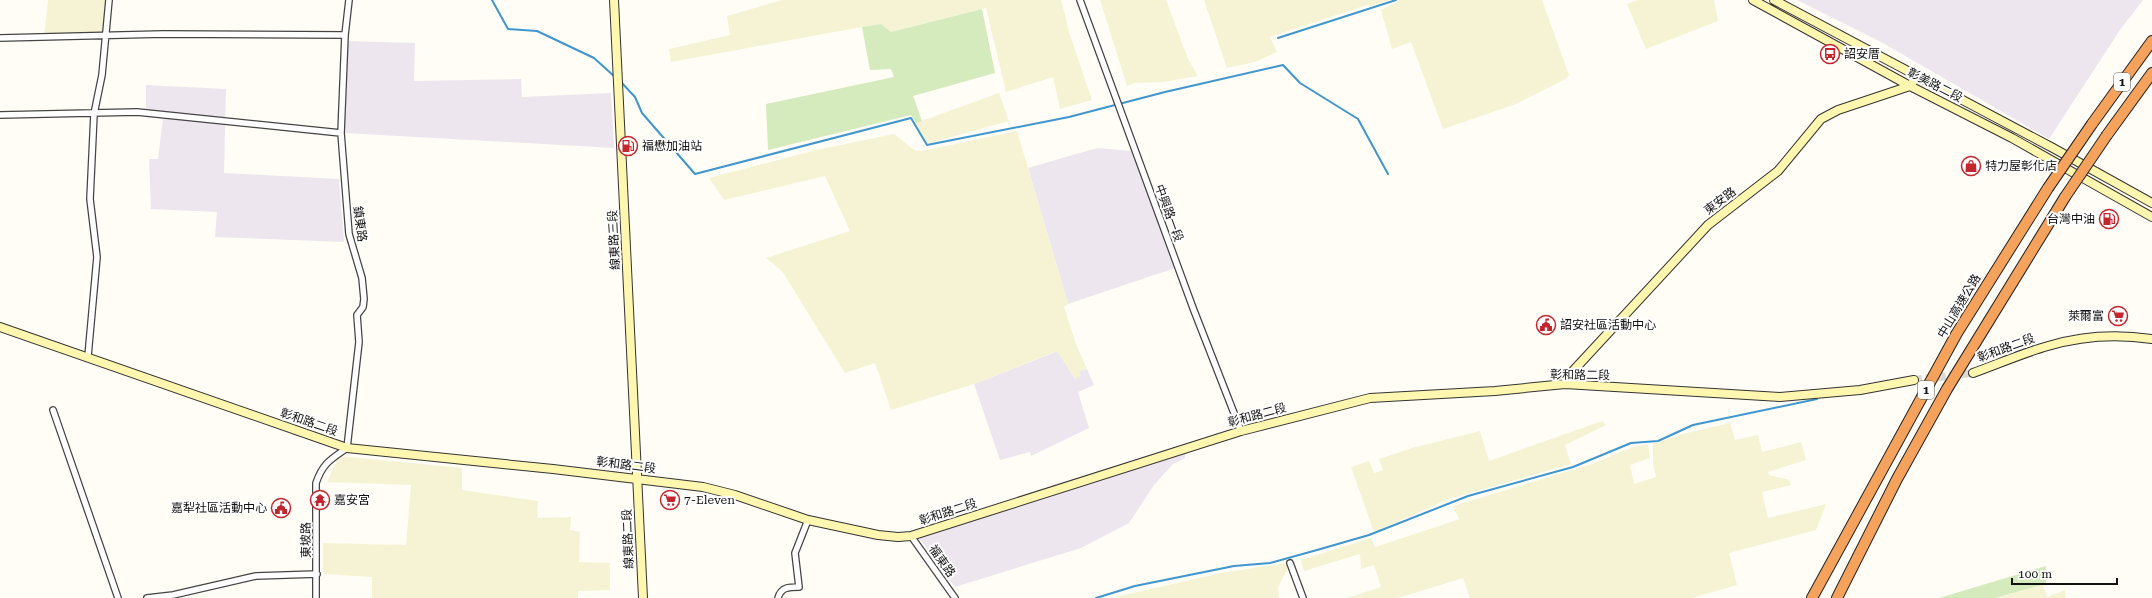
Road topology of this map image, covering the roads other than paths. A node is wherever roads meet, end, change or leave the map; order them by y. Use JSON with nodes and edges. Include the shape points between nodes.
{"nodes":[{"id":1,"x":108,"y":0,"type":"edge"},
{"id":2,"x":349,"y":0,"type":"edge"},
{"id":3,"x":614,"y":0,"type":"edge"},
{"id":4,"x":1080,"y":0,"type":"edge"},
{"id":5,"x":1753,"y":0,"type":"edge"},
{"id":6,"x":1774,"y":0,"type":"edge"},
{"id":7,"x":106,"y":35,"type":"junction"},
{"id":8,"x":345,"y":35,"type":"junction"},
{"id":9,"x":0,"y":38,"type":"edge"},
{"id":10,"x":2152,"y":41,"type":"edge"},
{"id":11,"x":1862,"y":47,"type":"junction"},
{"id":12,"x":1856,"y":57,"type":"junction"},
{"id":13,"x":2152,"y":73,"type":"edge"},
{"id":14,"x":1917,"y":76,"type":"junction"},
{"id":15,"x":1910,"y":86,"type":"junction"},
{"id":16,"x":94,"y":114,"type":"junction"},
{"id":17,"x":0,"y":115,"type":"edge"},
{"id":18,"x":341,"y":133,"type":"junction"},
{"id":19,"x":2113,"y":182,"type":"junction"},
{"id":20,"x":2107,"y":192,"type":"junction"},
{"id":21,"x":2152,"y":203,"type":"edge"},
{"id":22,"x":2152,"y":216,"type":"edge"},
{"id":23,"x":0,"y":327,"type":"edge"},
{"id":24,"x":2152,"y":339,"type":"edge"},
{"id":25,"x":88,"y":356,"type":"junction"},
{"id":26,"x":1973,"y":373,"type":"tunnel mouth"},
{"id":27,"x":1914,"y":380,"type":"tunnel mouth"},
{"id":28,"x":1565,"y":384,"type":"junction"},
{"id":29,"x":53,"y":410,"type":"dead end"},
{"id":30,"x":1241,"y":431,"type":"junction"},
{"id":31,"x":347,"y":448,"type":"junction"},
{"id":32,"x":638,"y":478,"type":"junction"},
{"id":33,"x":808,"y":520,"type":"junction"},
{"id":34,"x":911,"y":536,"type":"junction"},
{"id":35,"x":1290,"y":562,"type":"dead end"},
{"id":36,"x":317,"y":574,"type":"junction"},
{"id":37,"x":118,"y":598,"type":"edge"},
{"id":38,"x":147,"y":598,"type":"edge"},
{"id":39,"x":316,"y":598,"type":"edge"},
{"id":40,"x":643,"y":598,"type":"edge"},
{"id":41,"x":778,"y":598,"type":"edge"},
{"id":42,"x":955,"y":598,"type":"edge"},
{"id":43,"x":1303,"y":598,"type":"edge"},
{"id":44,"x":1812,"y":598,"type":"edge"},
{"id":45,"x":1837,"y":598,"type":"edge"}],
"edges":[{"from":1,"to":7,"type":"street"},
{"from":2,"to":8,"type":"street","name":"鎮東路"},
{"from":3,"to":32,"type":"main road","name":"線東路三段"},
{"from":4,"to":30,"type":"street","name":"中興路一段"},
{"from":5,"to":12,"type":"main road","name":"彰美路二段"},
{"from":6,"to":11,"type":"main road","name":"彰美路二段"},
{"from":7,"to":8,"type":"street"},
{"from":7,"to":9,"type":"street"},
{"from":7,"to":16,"type":"street","via":[[102,75]]},
{"from":8,"to":18,"type":"street","name":"鎮東路"},
{"from":10,"to":44,"type":"highway","name":"中山高速公路","number":"1","bridge":true,"via":[[2048,188],[1957,333]]},
{"from":11,"to":12,"type":"street"},
{"from":11,"to":14,"type":"main road","name":"彰美路二段"},
{"from":12,"to":15,"type":"main road","name":"彰美路二段"},
{"from":13,"to":45,"type":"highway","number":"1","bridge":true,"via":[[2065,197],[1947,389],[1897,479]]},
{"from":14,"to":15,"type":"main road"},
{"from":14,"to":19,"type":"main road","name":"彰美路二段"},
{"from":15,"to":20,"type":"main road","name":"彰美路二段","via":[[2012,138]]},
{"from":15,"to":28,"type":"main road","name":"東安路","via":[[1838,110],[1821,119],[1778,171],[1708,225],[1572,372]]},
{"from":16,"to":17,"type":"street"},
{"from":16,"to":18,"type":"street","via":[[137,112]]},
{"from":16,"to":25,"type":"street","via":[[90,199],[97,257]]},
{"from":18,"to":31,"type":"street","name":"鎮東路","via":[[349,234],[362,278],[364,298],[363,307],[357,315],[359,342]]},
{"from":19,"to":20,"type":"main road"},
{"from":19,"to":21,"type":"main road","name":"彰美路二段"},
{"from":20,"to":22,"type":"main road","name":"彰美路二段"},
{"from":23,"to":25,"type":"main road","name":"彰和路二段"},
{"from":24,"to":26,"type":"main road","name":"彰和路二段","via":[[2118,336],[2079,339],[2048,346]]},
{"from":25,"to":31,"type":"main road","name":"彰和路二段"},
{"from":27,"to":28,"type":"main road","name":"彰和路二段","via":[[1860,390],[1780,397]]},
{"from":28,"to":30,"type":"main road","name":"彰和路二段","via":[[1370,398]]},
{"from":29,"to":37,"type":"street"},
{"from":30,"to":34,"type":"main road","name":"彰和路二段"},
{"from":31,"to":32,"type":"main road","name":"彰和路二段"},
{"from":31,"to":36,"type":"street","name":"東坡路","via":[[327,462],[321,469],[316,483]]},
{"from":32,"to":33,"type":"main road","name":"彰和路二段","via":[[703,487]]},
{"from":32,"to":40,"type":"main road","name":"線東路二段"},
{"from":33,"to":34,"type":"main road","name":"彰和路二段","via":[[878,535]]},
{"from":33,"to":41,"type":"street","via":[[795,553],[799,587],[786,588],[780,592]]},
{"from":34,"to":42,"type":"street","name":"福東路"},
{"from":35,"to":43,"type":"street"},
{"from":36,"to":38,"type":"street","via":[[256,576],[173,595]]},
{"from":36,"to":39,"type":"street","name":"東坡路"}]}
